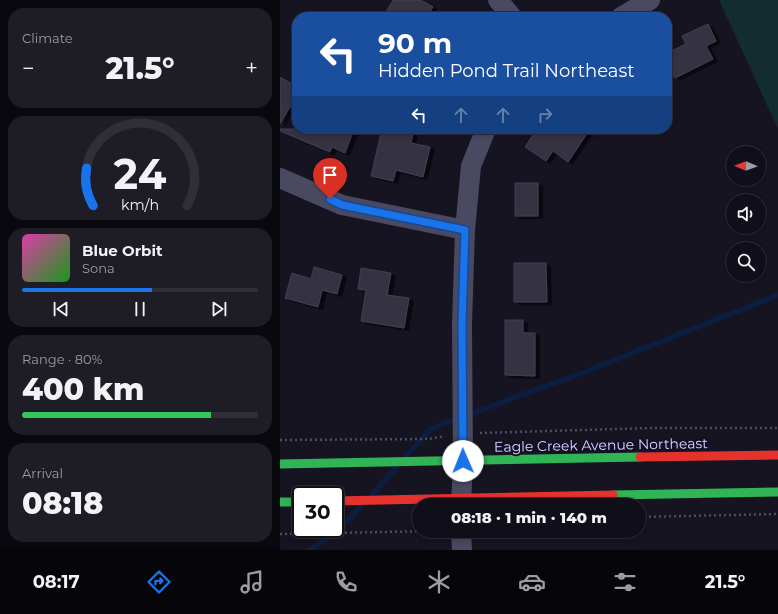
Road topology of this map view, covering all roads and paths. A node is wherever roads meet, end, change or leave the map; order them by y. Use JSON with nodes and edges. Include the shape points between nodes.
{"nodes":[{"id":1,"x":498,"y":0,"type":"edge"},
{"id":2,"x":650,"y":0,"type":"edge"},
{"id":3,"x":508,"y":12,"type":"edge"},
{"id":4,"x":630,"y":12,"type":"edge"},
{"id":5,"x":484,"y":134,"type":"edge"},
{"id":6,"x":280,"y":178,"type":"edge"},
{"id":7,"x":465,"y":230,"type":"junction"},
{"id":8,"x":778,"y":428,"type":"edge"},
{"id":9,"x":462,"y":434,"type":"junction"},
{"id":10,"x":280,"y":440,"type":"edge"},
{"id":11,"x":778,"y":455,"type":"edge"},
{"id":12,"x":463,"y":461,"type":"junction"},
{"id":13,"x":280,"y":464,"type":"edge"},
{"id":14,"x":778,"y":492,"type":"edge"},
{"id":15,"x":461,"y":498,"type":"edge"},
{"id":16,"x":588,"y":498,"type":"edge"},
{"id":17,"x":344,"y":501,"type":"edge"},
{"id":18,"x":280,"y":502,"type":"edge"},
{"id":19,"x":292,"y":502,"type":"edge"},
{"id":20,"x":412,"y":502,"type":"edge"},
{"id":21,"x":778,"y":514,"type":"edge"},
{"id":22,"x":646,"y":517,"type":"edge"},
{"id":23,"x":412,"y":531,"type":"edge"},
{"id":24,"x":280,"y":534,"type":"edge"},
{"id":25,"x":461,"y":538,"type":"edge"},
{"id":26,"x":462,"y":550,"type":"edge"}],
"edges":[{"from":1,"to":3,"type":"street"},
{"from":2,"to":4,"type":"street"},
{"from":5,"to":7,"type":"street","via":[[471,166]]},
{"from":6,"to":7,"type":"street","via":[[342,205]]},
{"from":7,"to":9,"type":"street"},
{"from":8,"to":9,"type":"path","via":[[652,428]]},
{"from":9,"to":10,"type":"path","via":[[429,439]]},
{"from":9,"to":12,"type":"street"},
{"from":11,"to":12,"type":"main road","name":"Eagle Creek Avenue Northeast"},
{"from":12,"to":13,"type":"main road","name":"Eagle Creek Avenue Northeast"},
{"from":12,"to":15,"type":"street"},
{"from":14,"to":16,"type":"main road"},
{"from":17,"to":20,"type":"main road"},
{"from":18,"to":19,"type":"main road"},
{"from":21,"to":22,"type":"path"},
{"from":23,"to":24,"type":"path"},
{"from":25,"to":26,"type":"street"}]}
